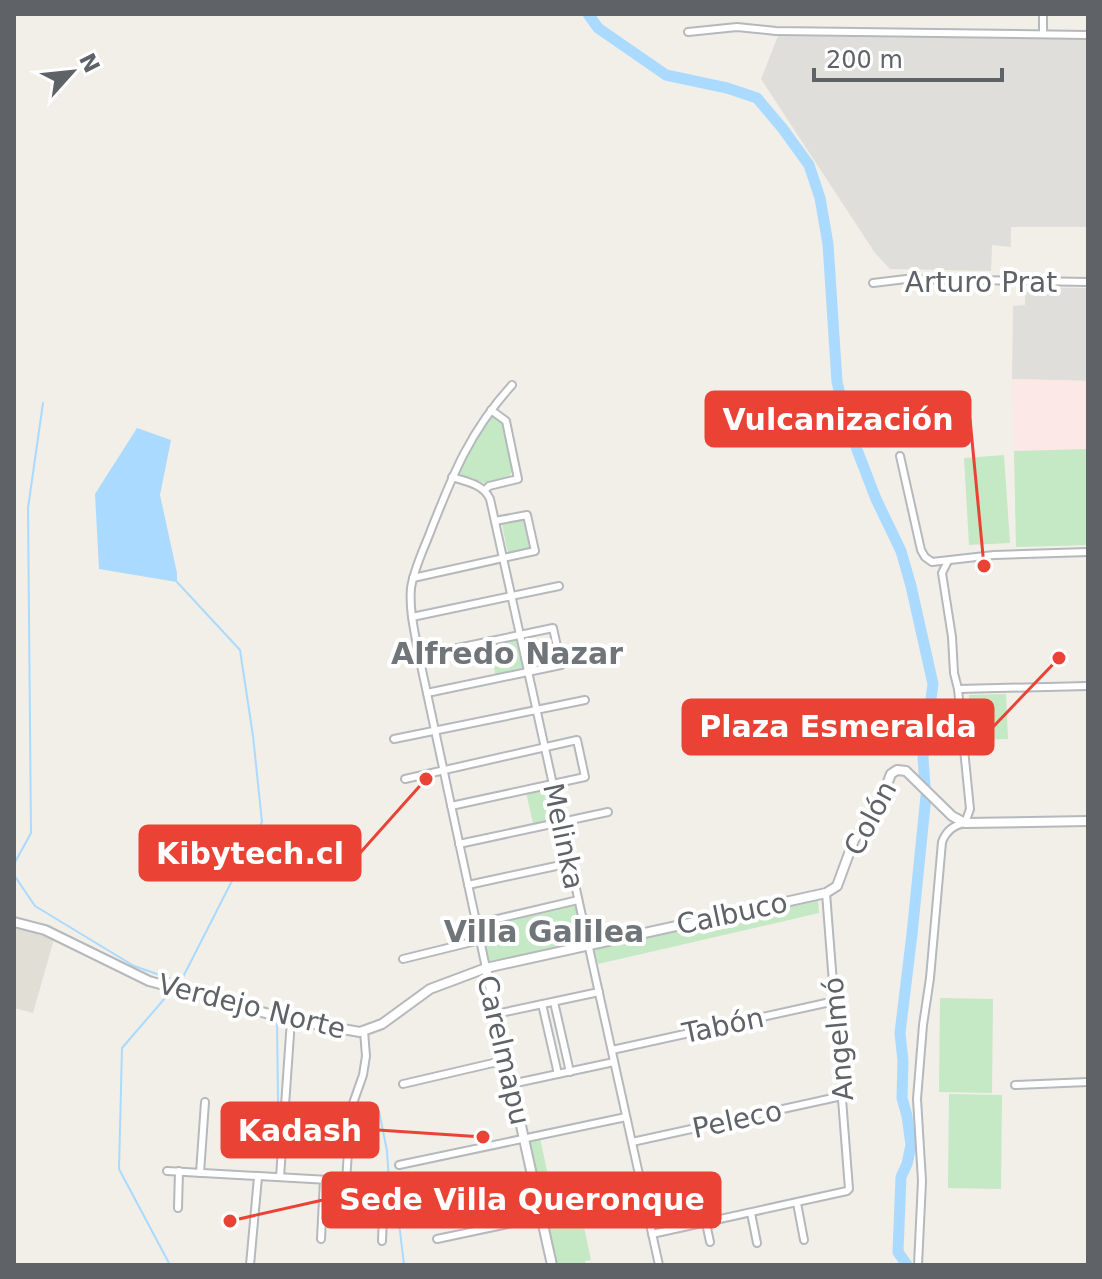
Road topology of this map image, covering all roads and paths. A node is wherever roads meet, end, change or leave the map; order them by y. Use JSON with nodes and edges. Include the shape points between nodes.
{"nodes":[{"id":1,"x":1043,"y":14,"type":"edge"},
{"id":2,"x":688,"y":32,"type":"dead end"},
{"id":3,"x":1043,"y":34,"type":"junction"},
{"id":4,"x":1088,"y":35,"type":"edge"},
{"id":5,"x":1088,"y":282,"type":"edge"},
{"id":6,"x":873,"y":283,"type":"dead end"},
{"id":7,"x":512,"y":385,"type":"dead end"},
{"id":8,"x":491,"y":410,"type":"junction"},
{"id":9,"x":900,"y":456,"type":"dead end"},
{"id":10,"x":452,"y":477,"type":"junction"},
{"id":11,"x":485,"y":490,"type":"junction"},
{"id":12,"x":495,"y":521,"type":"junction"},
{"id":13,"x":1088,"y":552,"type":"edge"},
{"id":14,"x":503,"y":558,"type":"junction"},
{"id":15,"x":948,"y":561,"type":"junction"},
{"id":16,"x":413,"y":578,"type":"junction"},
{"id":17,"x":559,"y":586,"type":"dead end"},
{"id":18,"x":512,"y":596,"type":"junction"},
{"id":19,"x":412,"y":617,"type":"junction"},
{"id":20,"x":520,"y":634,"type":"junction"},
{"id":21,"x":419,"y":656,"type":"junction"},
{"id":22,"x":528,"y":672,"type":"junction"},
{"id":23,"x":1088,"y":686,"type":"edge"},
{"id":24,"x":958,"y":689,"type":"junction"},
{"id":25,"x":427,"y":693,"type":"junction"},
{"id":26,"x":585,"y":700,"type":"dead end"},
{"id":27,"x":537,"y":710,"type":"junction"},
{"id":28,"x":435,"y":731,"type":"junction"},
{"id":29,"x":394,"y":739,"type":"dead end"},
{"id":30,"x":545,"y":747,"type":"junction"},
{"id":31,"x":443,"y":770,"type":"junction"},
{"id":32,"x":405,"y":779,"type":"dead end"},
{"id":33,"x":553,"y":784,"type":"junction"},
{"id":34,"x":451,"y":806,"type":"junction"},
{"id":35,"x":608,"y":812,"type":"dead end"},
{"id":36,"x":1088,"y":821,"type":"edge"},
{"id":37,"x":561,"y":822,"type":"junction"},
{"id":38,"x":965,"y":823,"type":"junction"},
{"id":39,"x":459,"y":844,"type":"junction"},
{"id":40,"x":570,"y":863,"type":"junction"},
{"id":41,"x":468,"y":885,"type":"junction"},
{"id":42,"x":837,"y":886,"type":"joint"},
{"id":43,"x":826,"y":893,"type":"junction"},
{"id":44,"x":578,"y":900,"type":"junction"},
{"id":45,"x":14,"y":922,"type":"edge"},
{"id":46,"x":476,"y":924,"type":"junction"},
{"id":47,"x":480,"y":940,"type":"junction"},
{"id":48,"x":588,"y":945,"type":"junction"},
{"id":49,"x":403,"y":959,"type":"dead end"},
{"id":50,"x":486,"y":968,"type":"junction"},
{"id":51,"x":599,"y":992,"type":"junction"},
{"id":52,"x":835,"y":1001,"type":"junction"},
{"id":53,"x":554,"y":1002,"type":"junction"},
{"id":54,"x":542,"y":1004,"type":"junction"},
{"id":55,"x":496,"y":1014,"type":"junction"},
{"id":56,"x":291,"y":1020,"type":"junction"},
{"id":57,"x":364,"y":1031,"type":"junction"},
{"id":58,"x":612,"y":1050,"type":"junction"},
{"id":59,"x":506,"y":1060,"type":"junction"},
{"id":60,"x":614,"y":1062,"type":"junction"},
{"id":61,"x":570,"y":1072,"type":"junction"},
{"id":62,"x":558,"y":1074,"type":"junction"},
{"id":63,"x":1088,"y":1082,"type":"edge"},
{"id":64,"x":403,"y":1084,"type":"dead end"},
{"id":65,"x":511,"y":1084,"type":"junction"},
{"id":66,"x":1015,"y":1085,"type":"dead end"},
{"id":67,"x":842,"y":1096,"type":"junction"},
{"id":68,"x":205,"y":1102,"type":"dead end"},
{"id":69,"x":626,"y":1117,"type":"junction"},
{"id":70,"x":524,"y":1138,"type":"junction"},
{"id":71,"x":632,"y":1142,"type":"junction"},
{"id":72,"x":399,"y":1165,"type":"dead end"},
{"id":73,"x":167,"y":1171,"type":"dead end"},
{"id":74,"x":179,"y":1171,"type":"junction"},
{"id":75,"x":200,"y":1173,"type":"junction"},
{"id":76,"x":258,"y":1177,"type":"junction"},
{"id":77,"x":280,"y":1177,"type":"junction"},
{"id":78,"x":324,"y":1180,"type":"junction"},
{"id":79,"x":346,"y":1181,"type":"junction"},
{"id":80,"x":797,"y":1203,"type":"junction"},
{"id":81,"x":178,"y":1208,"type":"dead end"},
{"id":82,"x":751,"y":1213,"type":"junction"},
{"id":83,"x":541,"y":1217,"type":"junction"},
{"id":84,"x":706,"y":1223,"type":"junction"},
{"id":85,"x":652,"y":1234,"type":"junction"},
{"id":86,"x":321,"y":1239,"type":"dead end"},
{"id":87,"x":437,"y":1239,"type":"dead end"},
{"id":88,"x":804,"y":1240,"type":"dead end"},
{"id":89,"x":382,"y":1241,"type":"dead end"},
{"id":90,"x":710,"y":1242,"type":"dead end"},
{"id":91,"x":757,"y":1243,"type":"dead end"},
{"id":92,"x":250,"y":1265,"type":"edge"},
{"id":93,"x":552,"y":1265,"type":"edge"},
{"id":94,"x":659,"y":1265,"type":"edge"},
{"id":95,"x":918,"y":1265,"type":"edge"}],
"edges":[{"from":1,"to":3,"type":"street"},
{"from":2,"to":3,"type":"street","via":[[737,27]]},
{"from":3,"to":4,"type":"street"},
{"from":5,"to":6,"type":"street","name":"Arturo Prat"},
{"from":7,"to":8,"type":"street","name":"Carelmapu"},
{"from":8,"to":10,"type":"street","name":"Carelmapu"},
{"from":8,"to":11,"type":"street","via":[[506,421],[518,479]]},
{"from":9,"to":15,"type":"street","via":[[922,554],[932,562]]},
{"from":10,"to":11,"type":"street"},
{"from":10,"to":16,"type":"street","name":"Carelmapu"},
{"from":11,"to":12,"type":"street","name":"Melinka"},
{"from":12,"to":14,"type":"street","name":"Melinka"},
{"from":12,"to":14,"type":"street","via":[[527,515],[535,551]]},
{"from":13,"to":15,"type":"street"},
{"from":14,"to":16,"type":"street"},
{"from":14,"to":18,"type":"street","name":"Melinka"},
{"from":15,"to":24,"type":"street","via":[[942,573]]},
{"from":16,"to":19,"type":"street","name":"Carelmapu"},
{"from":17,"to":18,"type":"street"},
{"from":18,"to":19,"type":"street"},
{"from":18,"to":20,"type":"street","name":"Melinka"},
{"from":19,"to":21,"type":"street","name":"Carelmapu"},
{"from":20,"to":21,"type":"street"},
{"from":20,"to":22,"type":"street","name":"Melinka"},
{"from":20,"to":22,"type":"street","via":[[553,628],[561,665]]},
{"from":21,"to":25,"type":"street","name":"Carelmapu"},
{"from":22,"to":25,"type":"street"},
{"from":22,"to":27,"type":"street","name":"Melinka"},
{"from":23,"to":24,"type":"street"},
{"from":24,"to":38,"type":"street","via":[[970,809]]},
{"from":25,"to":28,"type":"street","name":"Carelmapu"},
{"from":26,"to":27,"type":"street"},
{"from":27,"to":28,"type":"street"},
{"from":27,"to":30,"type":"street","name":"Melinka"},
{"from":28,"to":29,"type":"street"},
{"from":28,"to":31,"type":"street","name":"Carelmapu"},
{"from":30,"to":31,"type":"street"},
{"from":30,"to":33,"type":"street","name":"Melinka"},
{"from":30,"to":33,"type":"street","via":[[577,740],[585,777]]},
{"from":31,"to":32,"type":"street"},
{"from":31,"to":34,"type":"street","name":"Carelmapu"},
{"from":33,"to":34,"type":"street"},
{"from":33,"to":37,"type":"street","name":"Melinka"},
{"from":34,"to":39,"type":"street","name":"Carelmapu"},
{"from":35,"to":37,"type":"street"},
{"from":36,"to":38,"type":"street"},
{"from":37,"to":39,"type":"street"},
{"from":37,"to":40,"type":"street","name":"Melinka"},
{"from":38,"to":42,"type":"street","name":"Colón","via":[[906,771],[895,771],[854,840]]},
{"from":38,"to":95,"type":"street","via":[[948,830],[942,842],[917,1099],[922,1181]]},
{"from":39,"to":41,"type":"street","name":"Carelmapu"},
{"from":40,"to":41,"type":"street"},
{"from":40,"to":44,"type":"street","name":"Melinka"},
{"from":41,"to":46,"type":"street","name":"Carelmapu"},
{"from":42,"to":43,"type":"street","name":"Calbuco"},
{"from":43,"to":48,"type":"street","name":"Calbuco"},
{"from":43,"to":52,"type":"street","name":"Angelmó"},
{"from":44,"to":46,"type":"street"},
{"from":44,"to":48,"type":"street","name":"Melinka"},
{"from":45,"to":56,"type":"street","name":"Verdejo Norte","via":[[45,930],[149,981]]},
{"from":46,"to":47,"type":"street","name":"Carelmapu"},
{"from":47,"to":49,"type":"street"},
{"from":47,"to":50,"type":"street","name":"Carelmapu"},
{"from":48,"to":50,"type":"street","name":"Calbuco"},
{"from":48,"to":51,"type":"street","name":"Melinka"},
{"from":50,"to":55,"type":"street","name":"Carelmapu"},
{"from":50,"to":57,"type":"street","name":"Verdejo Norte","via":[[426,991]]},
{"from":51,"to":53,"type":"street"},
{"from":51,"to":58,"type":"street","name":"Melinka"},
{"from":52,"to":58,"type":"street","name":"Tabón"},
{"from":52,"to":67,"type":"street","name":"Angelmó"},
{"from":53,"to":54,"type":"street"},
{"from":53,"to":61,"type":"street"},
{"from":54,"to":55,"type":"street"},
{"from":54,"to":62,"type":"street"},
{"from":55,"to":59,"type":"street","name":"Carelmapu"},
{"from":56,"to":57,"type":"street","name":"Verdejo Norte"},
{"from":56,"to":77,"type":"street"},
{"from":57,"to":79,"type":"street","via":[[366,1056],[351,1109]]},
{"from":58,"to":60,"type":"street","name":"Melinka"},
{"from":59,"to":64,"type":"street"},
{"from":59,"to":65,"type":"street","name":"Carelmapu"},
{"from":60,"to":61,"type":"street"},
{"from":60,"to":69,"type":"street","name":"Melinka"},
{"from":61,"to":62,"type":"street"},
{"from":62,"to":65,"type":"street"},
{"from":63,"to":66,"type":"street"},
{"from":65,"to":70,"type":"street","name":"Carelmapu"},
{"from":67,"to":71,"type":"street","name":"Peleco"},
{"from":67,"to":80,"type":"street","name":"Angelmó","via":[[850,1186]]},
{"from":68,"to":75,"type":"street"},
{"from":69,"to":70,"type":"street"},
{"from":69,"to":71,"type":"street","name":"Melinka"},
{"from":70,"to":72,"type":"street"},
{"from":70,"to":83,"type":"street","name":"Carelmapu"},
{"from":71,"to":85,"type":"street","name":"Melinka"},
{"from":73,"to":74,"type":"street"},
{"from":74,"to":75,"type":"street"},
{"from":74,"to":81,"type":"street"},
{"from":75,"to":76,"type":"street"},
{"from":76,"to":77,"type":"street"},
{"from":76,"to":92,"type":"street"},
{"from":77,"to":78,"type":"street"},
{"from":78,"to":79,"type":"street"},
{"from":78,"to":86,"type":"street"},
{"from":79,"to":89,"type":"street","via":[[384,1186]]},
{"from":80,"to":82,"type":"street"},
{"from":80,"to":88,"type":"street"},
{"from":82,"to":84,"type":"street"},
{"from":82,"to":91,"type":"street"},
{"from":83,"to":87,"type":"street"},
{"from":83,"to":93,"type":"street","name":"Carelmapu"},
{"from":84,"to":85,"type":"street"},
{"from":84,"to":90,"type":"street"},
{"from":85,"to":94,"type":"street","name":"Melinka"}]}
